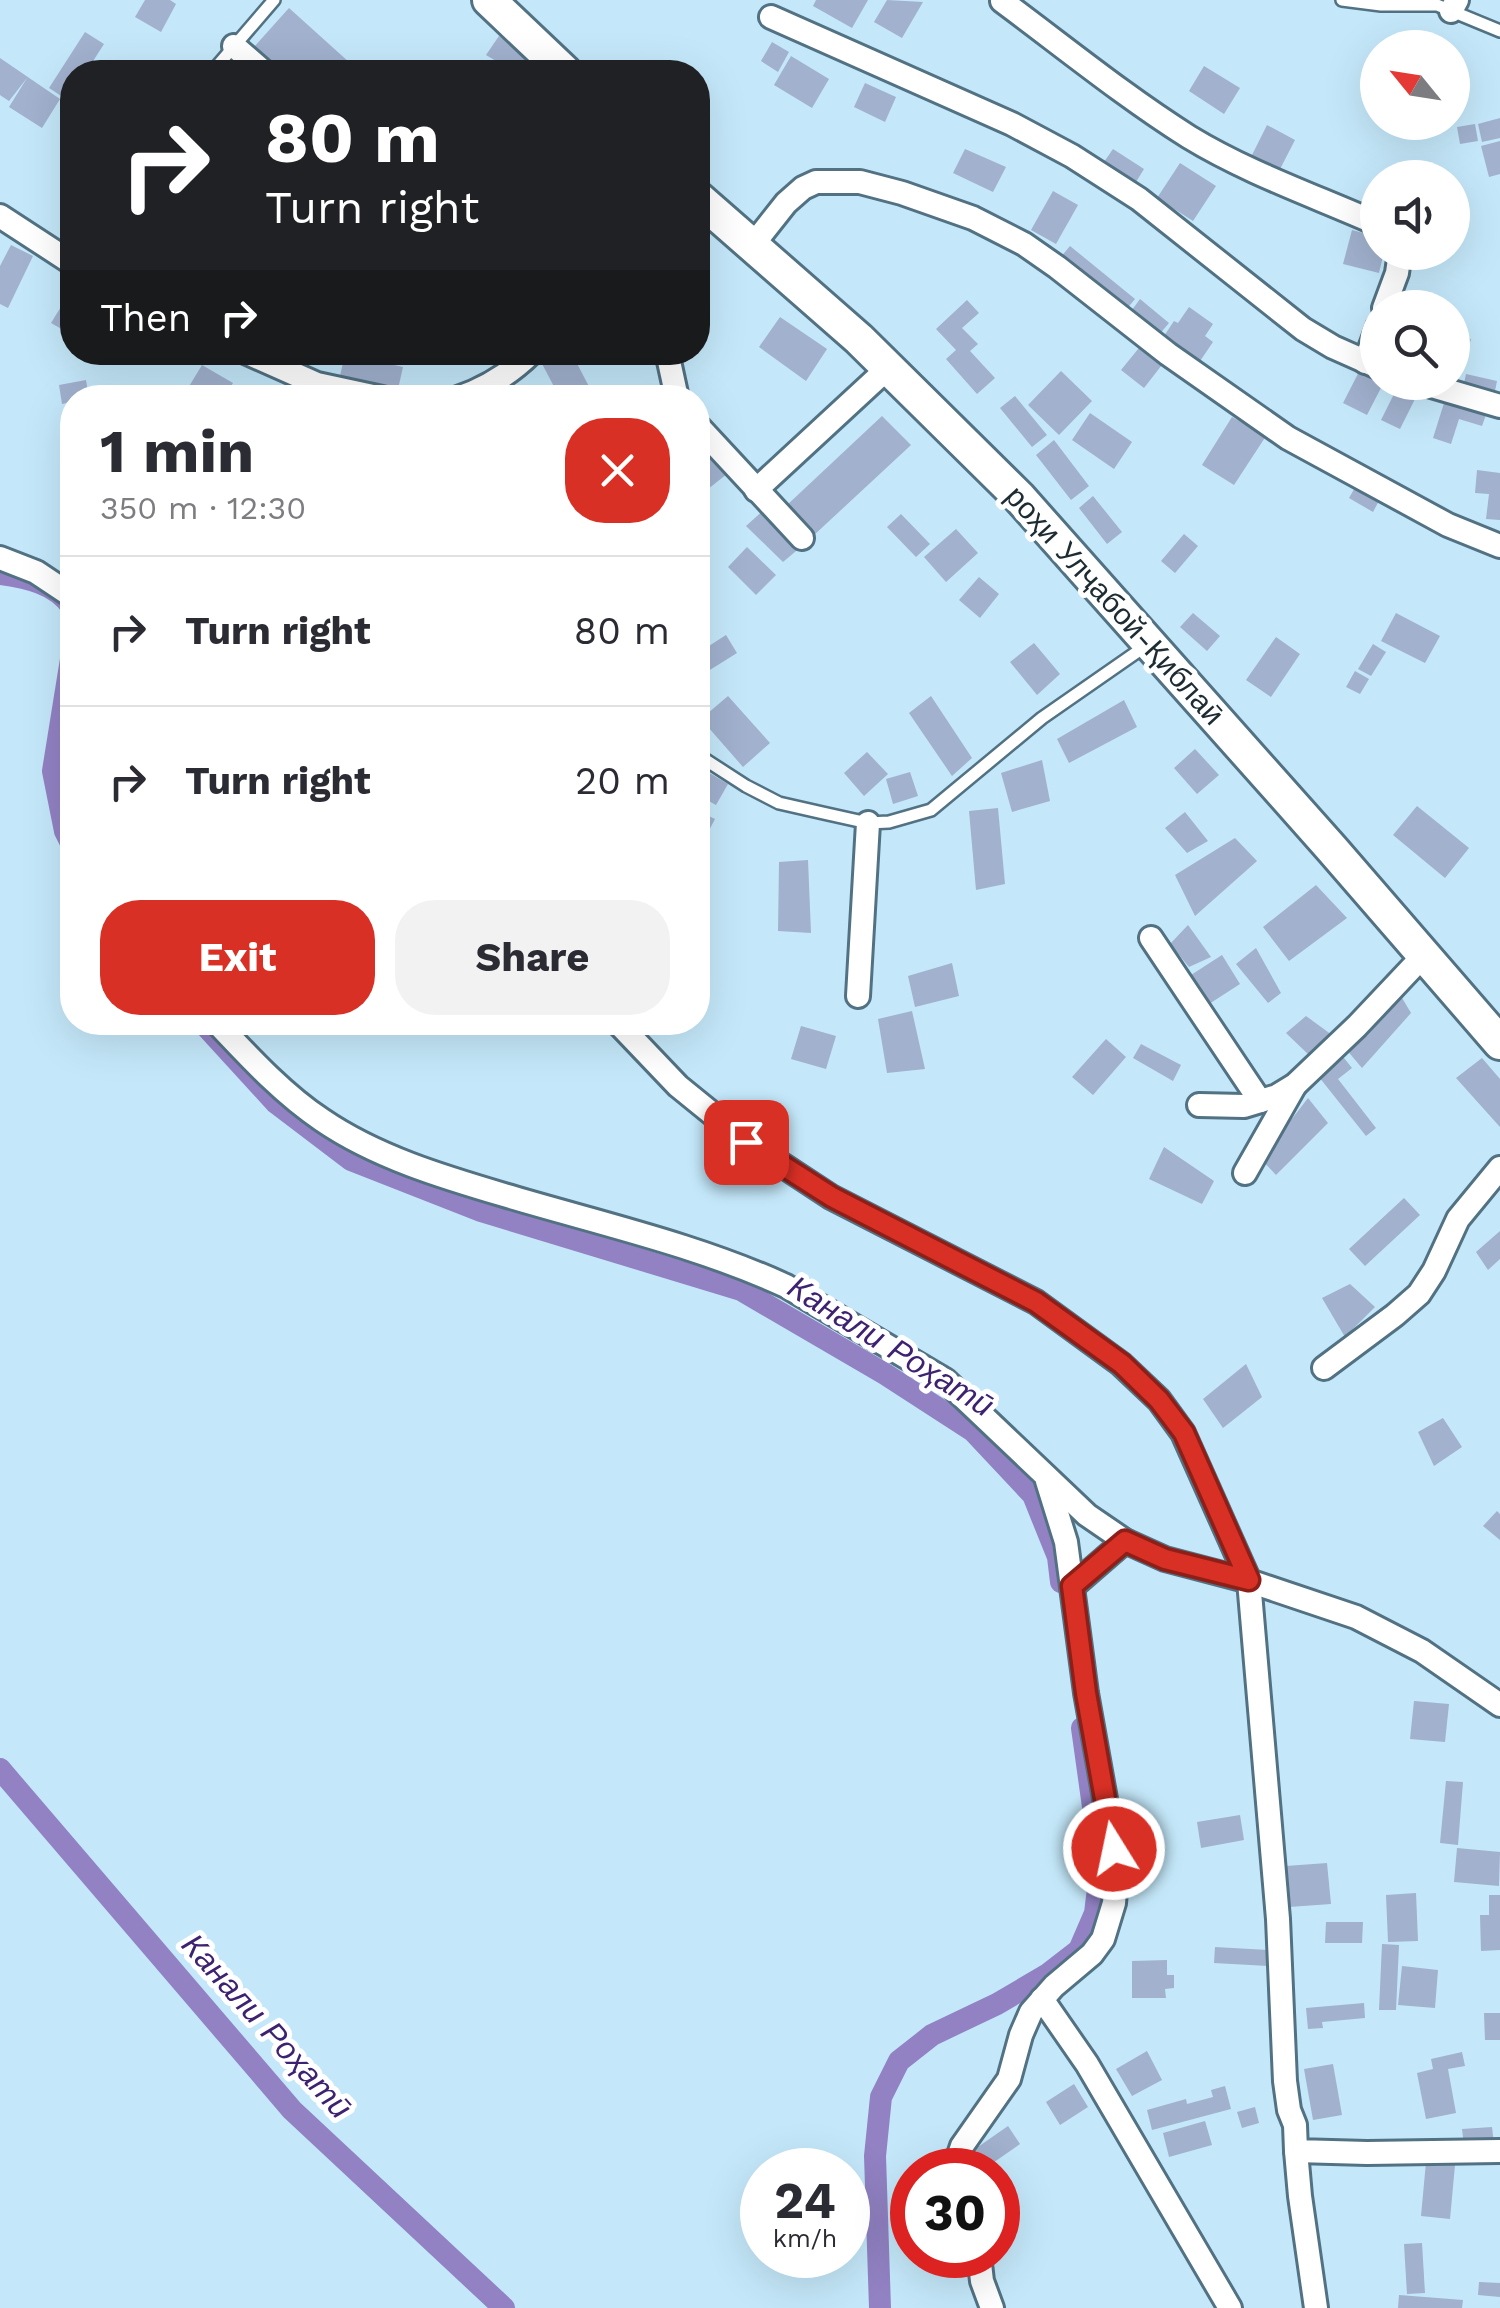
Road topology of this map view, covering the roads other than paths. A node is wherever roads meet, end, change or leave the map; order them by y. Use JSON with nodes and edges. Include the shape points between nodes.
{"nodes":[{"id":1,"x":274,"y":0,"type":"edge"},
{"id":2,"x":489,"y":0,"type":"edge"},
{"id":3,"x":1342,"y":0,"type":"edge"},
{"id":4,"x":1002,"y":1,"type":"edge"},
{"id":5,"x":1454,"y":6,"type":"edge"},
{"id":6,"x":771,"y":18,"type":"dead end"},
{"id":7,"x":1500,"y":30,"type":"edge"},
{"id":8,"x":234,"y":46,"type":"junction"},
{"id":9,"x":222,"y":60,"type":"edge"},
{"id":10,"x":250,"y":60,"type":"edge"},
{"id":11,"x":553,"y":60,"type":"edge"},
{"id":12,"x":710,"y":209,"type":"edge"},
{"id":13,"x":0,"y":216,"type":"edge"},
{"id":14,"x":1360,"y":216,"type":"edge"},
{"id":15,"x":752,"y":246,"type":"junction"},
{"id":16,"x":60,"y":255,"type":"edge"},
{"id":17,"x":1360,"y":360,"type":"edge"},
{"id":18,"x":274,"y":365,"type":"edge"},
{"id":19,"x":520,"y":365,"type":"edge"},
{"id":20,"x":888,"y":368,"type":"junction"},
{"id":21,"x":322,"y":385,"type":"edge"},
{"id":22,"x":490,"y":385,"type":"edge"},
{"id":23,"x":1470,"y":397,"type":"edge"},
{"id":24,"x":1500,"y":406,"type":"edge"},
{"id":25,"x":710,"y":439,"type":"edge"},
{"id":26,"x":756,"y":490,"type":"junction"},
{"id":27,"x":802,"y":538,"type":"dead end"},
{"id":28,"x":1500,"y":546,"type":"edge"},
{"id":29,"x":0,"y":558,"type":"edge"},
{"id":30,"x":60,"y":588,"type":"edge"},
{"id":31,"x":1150,"y":642,"type":"junction"},
{"id":32,"x":710,"y":763,"type":"edge"},
{"id":33,"x":868,"y":823,"type":"junction"},
{"id":34,"x":1152,"y":938,"type":"dead end"},
{"id":35,"x":1424,"y":955,"type":"junction"},
{"id":36,"x":858,"y":996,"type":"dead end"},
{"id":37,"x":229,"y":1035,"type":"edge"},
{"id":38,"x":630,"y":1035,"type":"edge"},
{"id":39,"x":1500,"y":1043,"type":"edge"},
{"id":40,"x":1296,"y":1085,"type":"junction"},
{"id":41,"x":1260,"y":1102,"type":"junction"},
{"id":42,"x":1199,"y":1105,"type":"dead end"},
{"id":43,"x":1500,"y":1168,"type":"edge"},
{"id":44,"x":1245,"y":1173,"type":"dead end"},
{"id":45,"x":1324,"y":1368,"type":"dead end"},
{"id":46,"x":1044,"y":1474,"type":"junction"},
{"id":47,"x":1125,"y":1541,"type":"junction"},
{"id":48,"x":1249,"y":1580,"type":"junction"},
{"id":49,"x":1072,"y":1586,"type":"junction"},
{"id":50,"x":1500,"y":1706,"type":"edge"},
{"id":51,"x":1042,"y":1999,"type":"junction"},
{"id":52,"x":961,"y":2148,"type":"edge"},
{"id":53,"x":1500,"y":2150,"type":"edge"},
{"id":54,"x":1296,"y":2151,"type":"junction"},
{"id":55,"x":982,"y":2278,"type":"edge"},
{"id":56,"x":992,"y":2308,"type":"edge"},
{"id":57,"x":1230,"y":2308,"type":"edge"},
{"id":58,"x":1316,"y":2308,"type":"edge"}],
"edges":[{"from":1,"to":8,"type":"lane"},
{"from":2,"to":11,"type":"street"},
{"from":3,"to":5,"type":"lane"},
{"from":4,"to":14,"type":"street","via":[[1192,138]]},
{"from":5,"to":7,"type":"lane"},
{"from":6,"to":17,"type":"street","via":[[1072,156],[1139,199],[1304,329]]},
{"from":8,"to":9,"type":"lane"},
{"from":8,"to":10,"type":"street"},
{"from":12,"to":15,"type":"street","name":"роҳи Улҷабой-Қиблаӣ"},
{"from":13,"to":16,"type":"street"},
{"from":15,"to":20,"type":"street","name":"роҳи Улҷабой-Қиблаӣ"},
{"from":15,"to":28,"type":"street","via":[[786,203],[816,182],[860,182],[973,218],[1057,267],[1288,438]]},
{"from":18,"to":21,"type":"street"},
{"from":19,"to":22,"type":"street"},
{"from":20,"to":26,"type":"street"},
{"from":20,"to":31,"type":"street","name":"роҳи Улҷабой-Қиблаӣ"},
{"from":23,"to":24,"type":"street"},
{"from":25,"to":26,"type":"street"},
{"from":26,"to":27,"type":"street"},
{"from":29,"to":30,"type":"street"},
{"from":31,"to":33,"type":"lane","via":[[1042,718],[930,810]]},
{"from":31,"to":35,"type":"street","name":"роҳи Улҷабой-Қиблаӣ"},
{"from":32,"to":33,"type":"lane","via":[[779,803]]},
{"from":33,"to":36,"type":"street"},
{"from":34,"to":41,"type":"street"},
{"from":35,"to":39,"type":"street","name":"роҳи Улҷабой-Қиблаӣ"},
{"from":35,"to":40,"type":"street"},
{"from":37,"to":46,"type":"street","via":[[322,1120],[428,1173],[696,1252],[786,1286],[945,1380]]},
{"from":38,"to":48,"type":"street","via":[[678,1086],[746,1142],[832,1197],[1036,1302],[1122,1364],[1184,1433]]},
{"from":40,"to":41,"type":"street"},
{"from":40,"to":44,"type":"street"},
{"from":41,"to":42,"type":"street"},
{"from":43,"to":45,"type":"street","via":[[1458,1219],[1418,1294]]},
{"from":46,"to":47,"type":"street"},
{"from":46,"to":49,"type":"street"},
{"from":47,"to":48,"type":"street","via":[[1165,1559]]},
{"from":47,"to":49,"type":"street"},
{"from":48,"to":50,"type":"street","via":[[1356,1617]]},
{"from":48,"to":54,"type":"street","via":[[1285,2081]]},
{"from":49,"to":51,"type":"street","via":[[1115,1891],[1103,1939]]},
{"from":51,"to":52,"type":"street","via":[[1008,2079]]},
{"from":51,"to":57,"type":"street"},
{"from":53,"to":54,"type":"street"},
{"from":54,"to":58,"type":"street"},
{"from":55,"to":56,"type":"street"}]}
